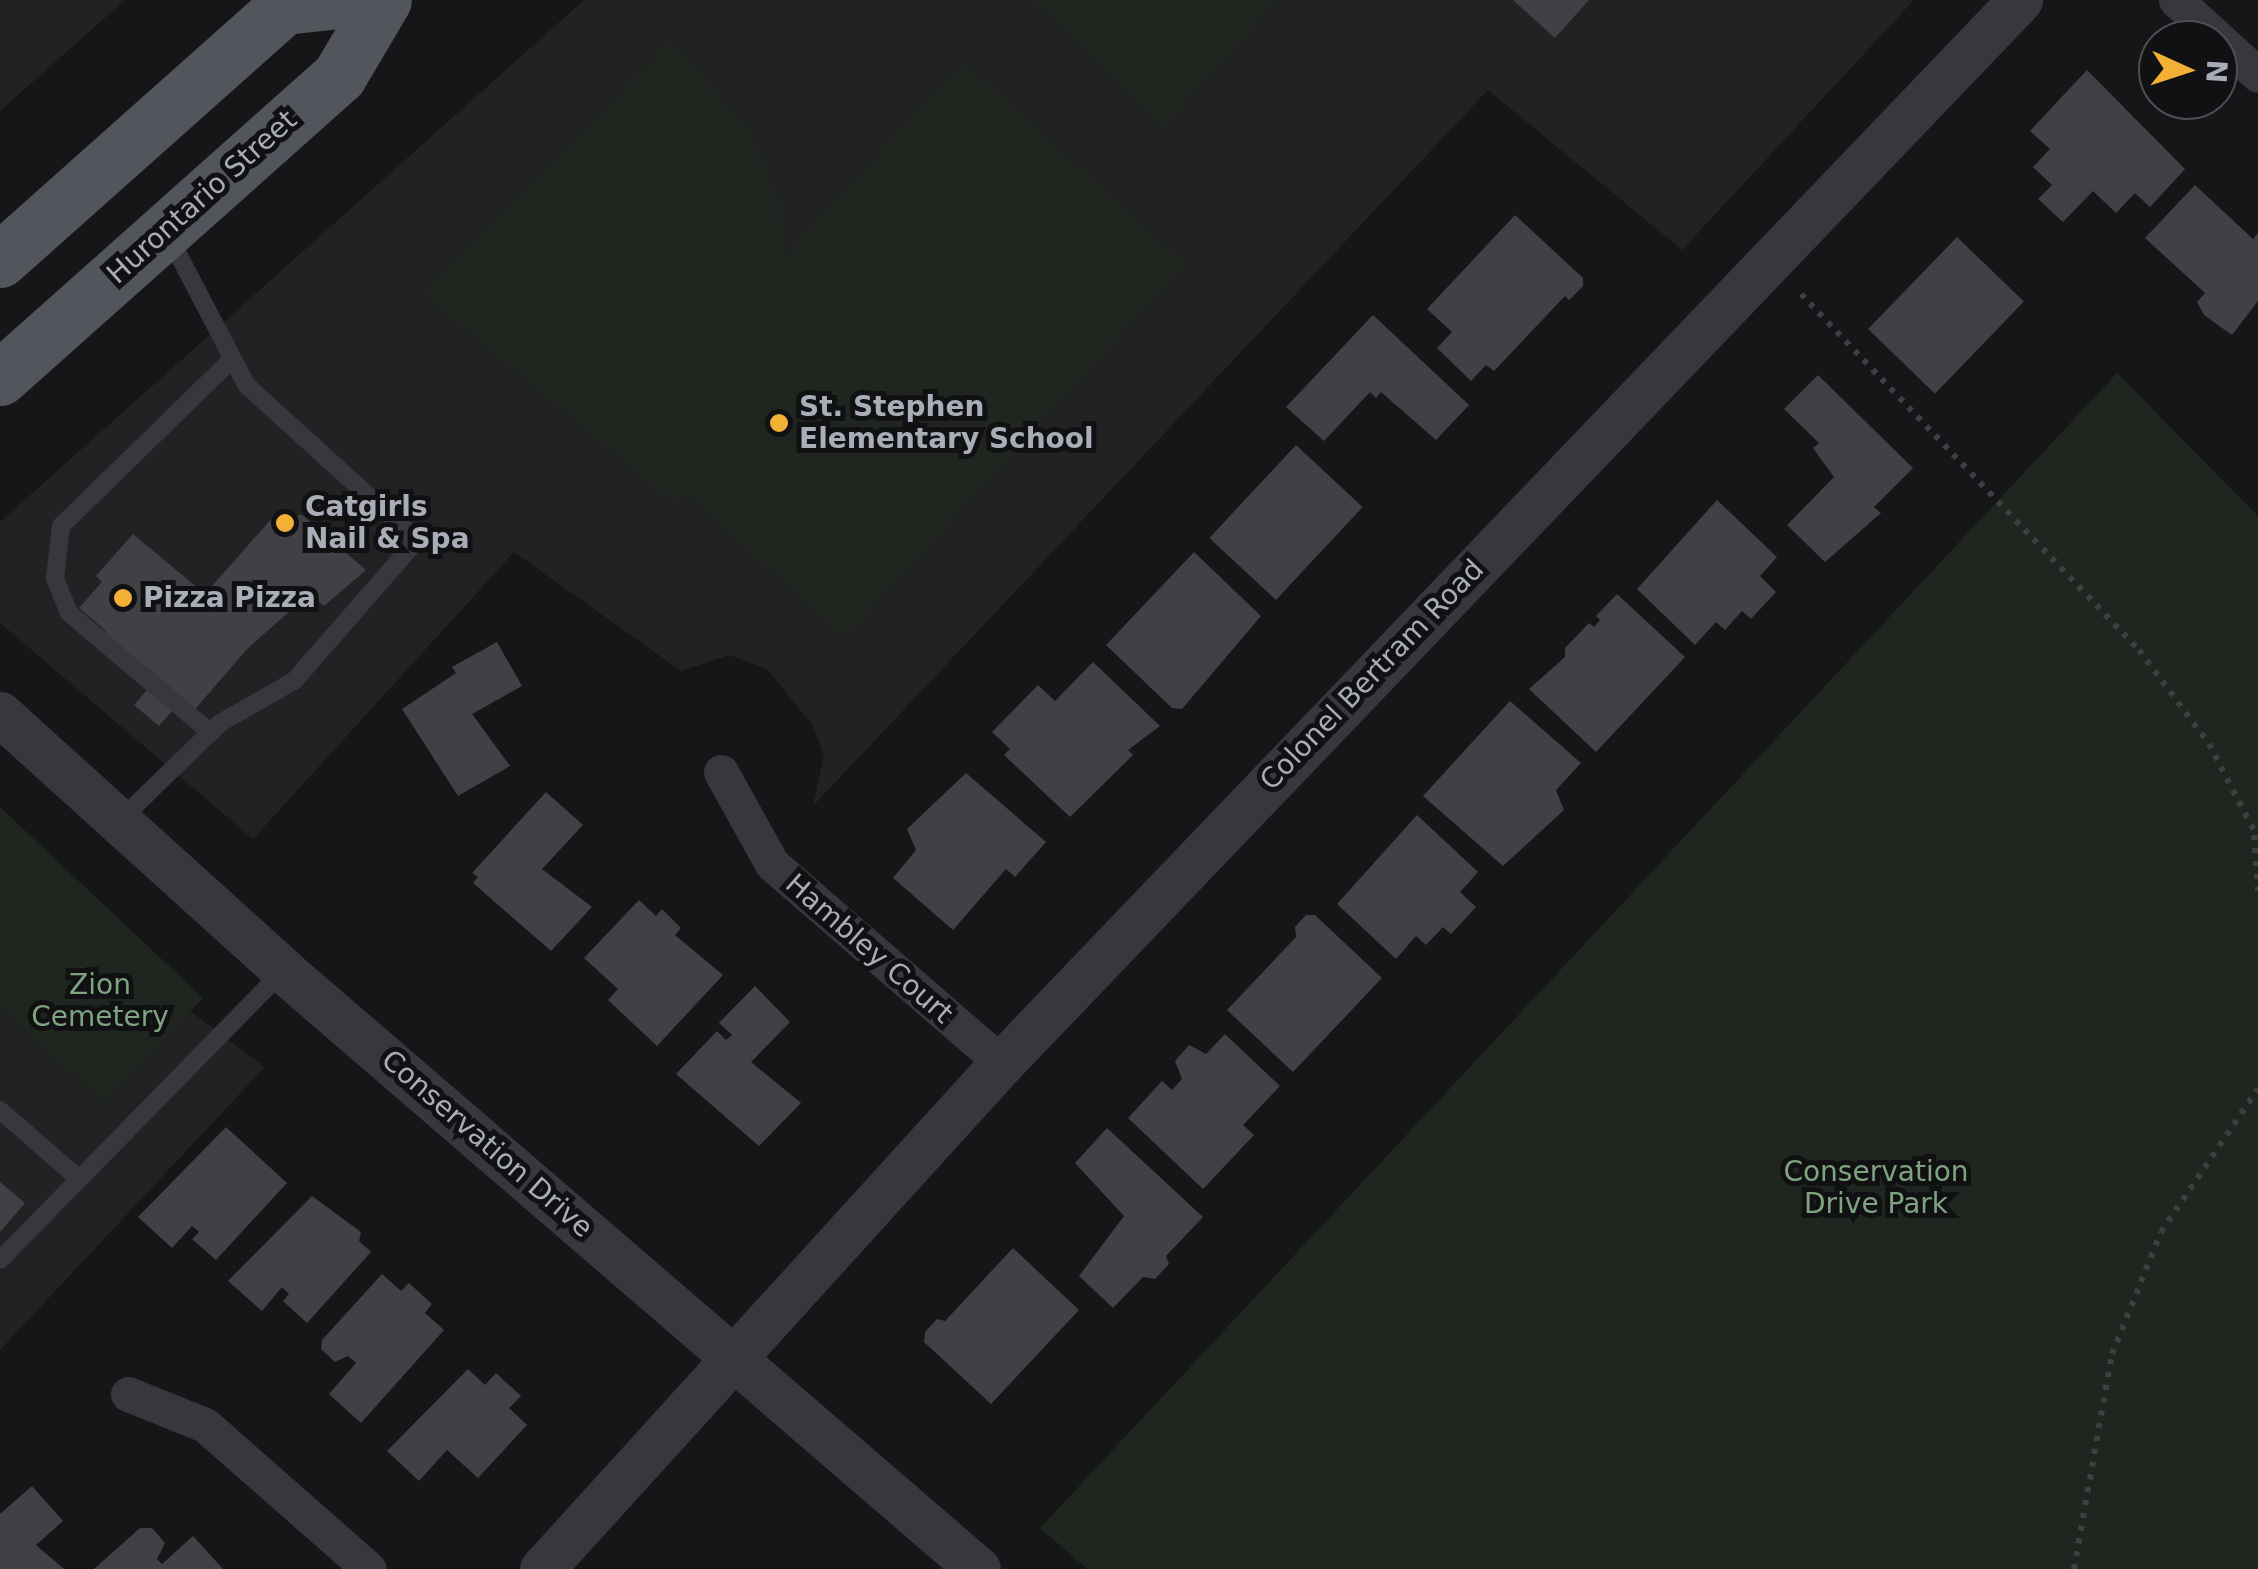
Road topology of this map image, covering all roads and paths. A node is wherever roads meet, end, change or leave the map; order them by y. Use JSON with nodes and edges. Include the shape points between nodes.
{"nodes":[{"id":1,"x":348,"y":0,"type":"edge"},
{"id":2,"x":384,"y":0,"type":"edge"},
{"id":3,"x":2020,"y":0,"type":"edge"},
{"id":4,"x":2176,"y":0,"type":"edge"},
{"id":5,"x":2258,"y":75,"type":"edge"},
{"id":6,"x":165,"y":230,"type":"junction"},
{"id":7,"x":0,"y":260,"type":"edge"},
{"id":8,"x":1770,"y":260,"type":"junction"},
{"id":9,"x":232,"y":359,"type":"junction"},
{"id":10,"x":0,"y":378,"type":"edge"},
{"id":11,"x":0,"y":714,"type":"edge"},
{"id":12,"x":210,"y":734,"type":"junction"},
{"id":13,"x":721,"y":772,"type":"dead end"},
{"id":14,"x":119,"y":822,"type":"junction"},
{"id":15,"x":2256,"y":836,"type":"edge"},
{"id":16,"x":2258,"y":890,"type":"edge"},
{"id":17,"x":284,"y":971,"type":"junction"},
{"id":18,"x":1002,"y":1063,"type":"junction"},
{"id":19,"x":2258,"y":1088,"type":"edge"},
{"id":20,"x":0,"y":1110,"type":"edge"},
{"id":21,"x":78,"y":1178,"type":"junction"},
{"id":22,"x":0,"y":1260,"type":"edge"},
{"id":23,"x":730,"y":1356,"type":"junction"},
{"id":24,"x":128,"y":1394,"type":"dead end"},
{"id":25,"x":369,"y":1569,"type":"edge"},
{"id":26,"x":542,"y":1569,"type":"edge"},
{"id":27,"x":978,"y":1569,"type":"edge"},
{"id":28,"x":2074,"y":1569,"type":"edge"}],
"edges":[{"from":1,"to":7,"type":"main road","via":[[284,8]]},
{"from":2,"to":6,"type":"main road","name":"Hurontario Street","via":[[339,76]]},
{"from":3,"to":8,"type":"street","name":"Colonel Bertram Road"},
{"from":4,"to":5,"type":"street"},
{"from":6,"to":9,"type":"lane"},
{"from":6,"to":10,"type":"main road","name":"Hurontario Street"},
{"from":8,"to":15,"type":"path","via":[[2139,650],[2209,744]]},
{"from":8,"to":18,"type":"street","name":"Colonel Bertram Road"},
{"from":9,"to":12,"type":"lane","via":[[61,526],[56,578],[70,613]]},
{"from":9,"to":12,"type":"lane","via":[[247,386],[417,540],[294,681]]},
{"from":11,"to":14,"type":"street","name":"Conservation Drive"},
{"from":12,"to":14,"type":"lane"},
{"from":13,"to":18,"type":"street","name":"Hambley Court","via":[[772,864]]},
{"from":14,"to":17,"type":"street","name":"Conservation Drive"},
{"from":15,"to":16,"type":"path"},
{"from":17,"to":21,"type":"lane"},
{"from":17,"to":23,"type":"street","name":"Conservation Drive"},
{"from":18,"to":23,"type":"street","name":"Colonel Bertram Road"},
{"from":19,"to":28,"type":"path","via":[[2161,1232],[2112,1354]]},
{"from":20,"to":21,"type":"lane"},
{"from":21,"to":22,"type":"lane"},
{"from":23,"to":26,"type":"street","name":"Colonel Bertram Road"},
{"from":23,"to":27,"type":"street","name":"Conservation Drive"},
{"from":24,"to":25,"type":"street","via":[[205,1425]]}]}
